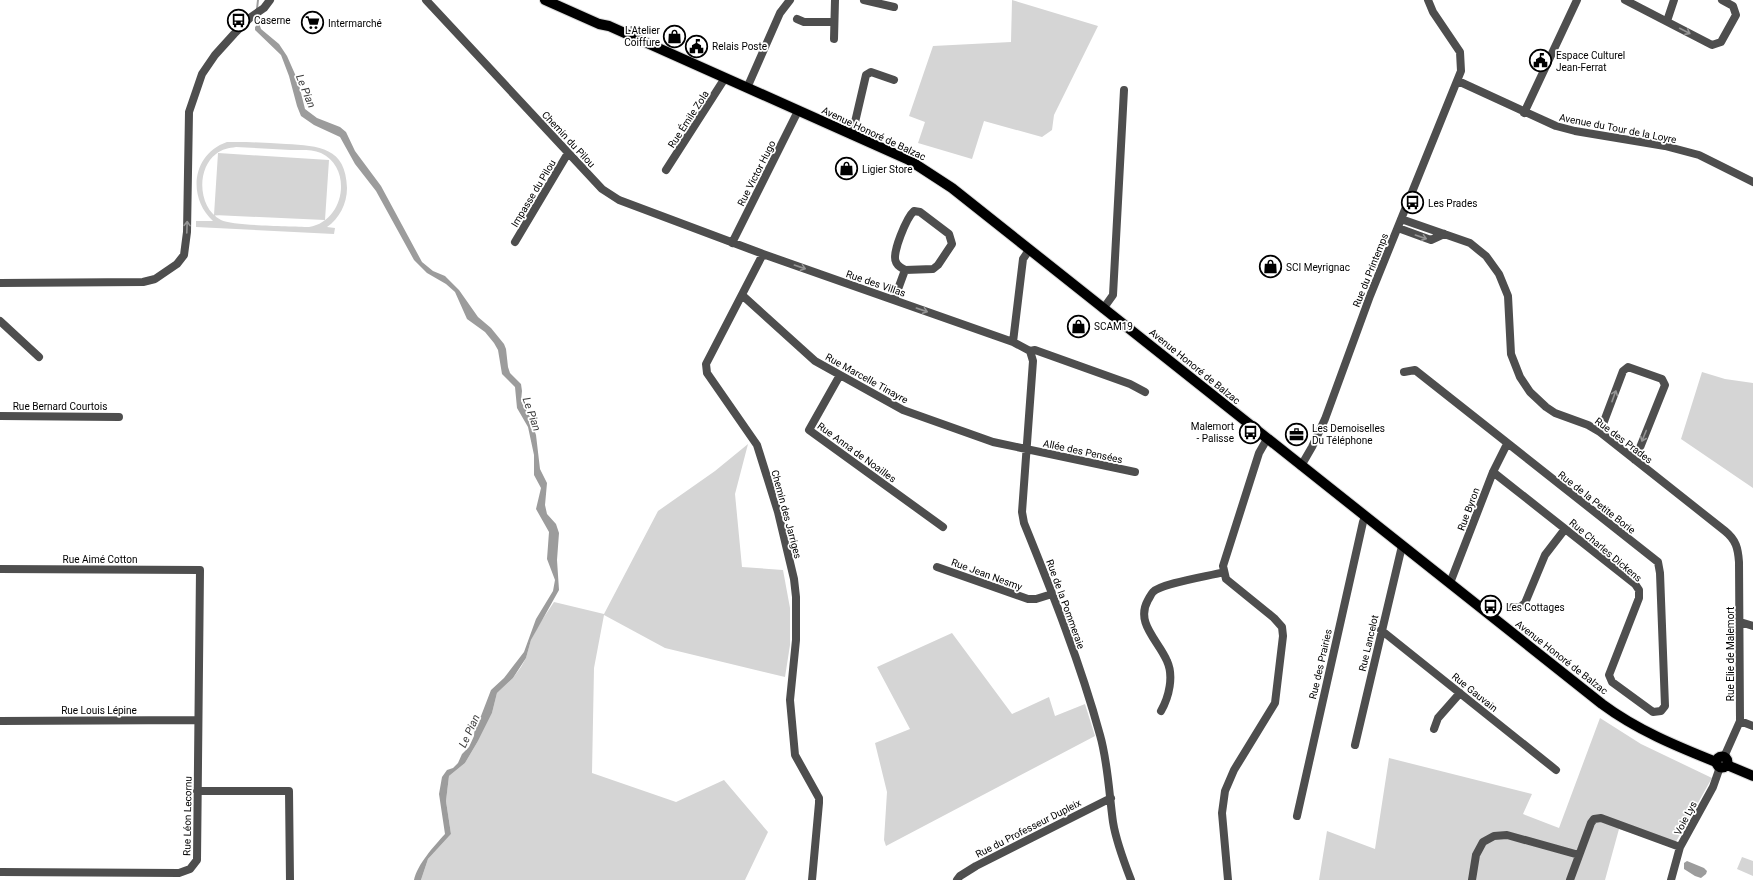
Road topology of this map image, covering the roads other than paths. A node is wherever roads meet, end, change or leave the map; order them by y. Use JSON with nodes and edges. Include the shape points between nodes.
{"nodes":[{"id":1,"x":270,"y":0,"type":"edge"},
{"id":2,"x":426,"y":0,"type":"edge"},
{"id":3,"x":545,"y":0,"type":"edge"},
{"id":4,"x":561,"y":0,"type":"edge"},
{"id":5,"x":790,"y":0,"type":"edge"},
{"id":6,"x":835,"y":0,"type":"edge"},
{"id":7,"x":864,"y":0,"type":"edge"},
{"id":8,"x":1428,"y":0,"type":"edge"},
{"id":9,"x":1577,"y":0,"type":"edge"},
{"id":10,"x":1625,"y":0,"type":"edge"},
{"id":11,"x":1674,"y":0,"type":"edge"},
{"id":12,"x":1722,"y":0,"type":"edge"},
{"id":13,"x":894,"y":7,"type":"dead end"},
{"id":14,"x":797,"y":19,"type":"dead end"},
{"id":15,"x":1666,"y":21,"type":"junction"},
{"id":16,"x":834,"y":22,"type":"junction"},
{"id":17,"x":609,"y":26,"type":"junction"},
{"id":18,"x":834,"y":39,"type":"dead end"},
{"id":19,"x":725,"y":78,"type":"junction"},
{"id":20,"x":894,"y":80,"type":"dead end"},
{"id":21,"x":1458,"y":81,"type":"junction"},
{"id":22,"x":747,"y":88,"type":"junction"},
{"id":23,"x":1124,"y":90,"type":"dead end"},
{"id":24,"x":798,"y":111,"type":"junction"},
{"id":25,"x":1524,"y":113,"type":"junction"},
{"id":26,"x":852,"y":135,"type":"junction"},
{"id":27,"x":568,"y":153,"type":"junction"},
{"id":28,"x":666,"y":170,"type":"dead end"},
{"id":29,"x":1753,"y":182,"type":"edge"},
{"id":30,"x":1402,"y":219,"type":"junction"},
{"id":31,"x":1398,"y":228,"type":"junction"},
{"id":32,"x":1444,"y":234,"type":"junction"},
{"id":33,"x":514,"y":242,"type":"dead end"},
{"id":34,"x":732,"y":243,"type":"junction"},
{"id":35,"x":1028,"y":250,"type":"junction"},
{"id":36,"x":763,"y":254,"type":"junction"},
{"id":37,"x":905,"y":270,"type":"junction"},
{"id":38,"x":0,"y":283,"type":"edge"},
{"id":39,"x":742,"y":295,"type":"junction"},
{"id":40,"x":894,"y":300,"type":"junction"},
{"id":41,"x":1103,"y":309,"type":"junction"},
{"id":42,"x":0,"y":321,"type":"edge"},
{"id":43,"x":1013,"y":342,"type":"junction"},
{"id":44,"x":1030,"y":351,"type":"junction"},
{"id":45,"x":39,"y":357,"type":"dead end"},
{"id":46,"x":1404,"y":372,"type":"dead end"},
{"id":47,"x":840,"y":375,"type":"junction"},
{"id":48,"x":1145,"y":392,"type":"dead end"},
{"id":49,"x":0,"y":416,"type":"edge"},
{"id":50,"x":120,"y":417,"type":"dead end"},
{"id":51,"x":1600,"y":432,"type":"junction"},
{"id":52,"x":1267,"y":439,"type":"junction"},
{"id":53,"x":1507,"y":444,"type":"junction"},
{"id":54,"x":1027,"y":449,"type":"junction"},
{"id":55,"x":1635,"y":460,"type":"junction"},
{"id":56,"x":1301,"y":466,"type":"junction"},
{"id":57,"x":1135,"y":472,"type":"dead end"},
{"id":58,"x":1494,"y":472,"type":"junction"},
{"id":59,"x":1365,"y":517,"type":"junction"},
{"id":60,"x":943,"y":527,"type":"dead end"},
{"id":61,"x":1565,"y":528,"type":"junction"},
{"id":62,"x":1402,"y":546,"type":"junction"},
{"id":63,"x":1738,"y":547,"type":"joint"},
{"id":64,"x":938,"y":567,"type":"dead end"},
{"id":65,"x":0,"y":569,"type":"edge"},
{"id":66,"x":200,"y":570,"type":"joint"},
{"id":67,"x":1224,"y":572,"type":"junction"},
{"id":68,"x":1450,"y":583,"type":"junction"},
{"id":69,"x":1052,"y":594,"type":"junction"},
{"id":70,"x":1513,"y":607,"type":"dead end"},
{"id":71,"x":1740,"y":622,"type":"junction"},
{"id":72,"x":1753,"y":626,"type":"edge"},
{"id":73,"x":1381,"y":630,"type":"junction"},
{"id":74,"x":1460,"y":693,"type":"junction"},
{"id":75,"x":1161,"y":711,"type":"dead end"},
{"id":76,"x":1661,"y":711,"type":"joint"},
{"id":77,"x":198,"y":720,"type":"junction"},
{"id":78,"x":0,"y":721,"type":"edge"},
{"id":79,"x":1740,"y":721,"type":"junction"},
{"id":80,"x":1753,"y":726,"type":"edge"},
{"id":81,"x":1434,"y":729,"type":"dead end"},
{"id":82,"x":1355,"y":745,"type":"dead end"},
{"id":83,"x":1722,"y":763,"type":"junction"},
{"id":84,"x":1556,"y":770,"type":"dead end"},
{"id":85,"x":1753,"y":776,"type":"edge"},
{"id":86,"x":198,"y":791,"type":"junction"},
{"id":87,"x":1111,"y":798,"type":"junction"},
{"id":88,"x":1297,"y":816,"type":"dead end"},
{"id":89,"x":1680,"y":847,"type":"junction"},
{"id":90,"x":1579,"y":855,"type":"junction"},
{"id":91,"x":0,"y":872,"type":"edge"},
{"id":92,"x":1674,"y":879,"type":"edge"},
{"id":93,"x":290,"y":880,"type":"edge"},
{"id":94,"x":812,"y":880,"type":"edge"},
{"id":95,"x":957,"y":880,"type":"edge"},
{"id":96,"x":1131,"y":880,"type":"edge"},
{"id":97,"x":1228,"y":880,"type":"edge"},
{"id":98,"x":1472,"y":880,"type":"edge"},
{"id":99,"x":1570,"y":880,"type":"edge"}],
"edges":[{"from":38,"to":1,"type":"street","one_way":true,"via":[[143,282],[155,279],[177,264],[184,255],[187,232],[189,112],[196,89],[202,74],[215,55]]},
{"from":2,"to":27,"type":"street","name":"Chemin du Pilou"},
{"from":3,"to":17,"type":"main road","name":"Avenue Honoré de Balzac"},
{"from":4,"to":17,"type":"main road","name":"Avenue Honoré de Balzac"},
{"from":5,"to":22,"type":"street","via":[[780,13]]},
{"from":6,"to":16,"type":"street"},
{"from":7,"to":13,"type":"street"},
{"from":8,"to":21,"type":"street","name":"Rue du Printemps","via":[[1433,12],[1460,52],[1461,71]]},
{"from":9,"to":25,"type":"street"},
{"from":10,"to":15,"type":"street"},
{"from":11,"to":15,"type":"street"},
{"from":15,"to":12,"type":"street","one_way":true,"via":[[1712,45],[1718,44],[1736,15],[1733,6]]},
{"from":14,"to":16,"type":"street","via":[[804,22]]},
{"from":16,"to":18,"type":"street"},
{"from":17,"to":19,"type":"main road","name":"Avenue Honoré de Balzac"},
{"from":19,"to":22,"type":"main road","name":"Avenue Honoré de Balzac"},
{"from":19,"to":28,"type":"street","name":"Rue Émile Zola"},
{"from":20,"to":26,"type":"street","via":[[871,72],[866,75]]},
{"from":21,"to":25,"type":"street","name":"Avenue du Tour de la Loyre"},
{"from":21,"to":30,"type":"street","name":"Rue du Printemps"},
{"from":22,"to":24,"type":"main road","name":"Avenue Honoré de Balzac"},
{"from":23,"to":41,"type":"street","via":[[1113,295]]},
{"from":24,"to":26,"type":"main road","name":"Avenue Honoré de Balzac"},
{"from":24,"to":34,"type":"street","name":"Rue Victor Hugo"},
{"from":25,"to":29,"type":"street","name":"Avenue du Tour de la Loyre","via":[[1575,131],[1665,146],[1699,155]]},
{"from":26,"to":35,"type":"main road","name":"Avenue Honoré de Balzac","via":[[909,160],[931,174]]},
{"from":27,"to":33,"type":"street","name":"Impasse du Pilou"},
{"from":27,"to":34,"type":"street","name":"Chemin du Pilou","via":[[602,189],[619,200]]},
{"from":30,"to":31,"type":"street","name":"Rue du Printemps"},
{"from":30,"to":32,"type":"street","name":"Rue des Prades"},
{"from":31,"to":32,"type":"street","one_way":true,"via":[[1431,240]]},
{"from":31,"to":56,"type":"street","name":"Rue du Printemps","via":[[1325,419]]},
{"from":32,"to":51,"type":"street","name":"Rue des Prades","via":[[1470,243],[1486,256],[1499,274],[1508,296],[1510,343],[1514,363],[1530,392],[1555,413],[1588,424]]},
{"from":34,"to":36,"type":"street","name":"Rue des Villas"},
{"from":35,"to":41,"type":"main road","name":"Avenue Honoré de Balzac"},
{"from":35,"to":43,"type":"street","via":[[1023,259]]},
{"from":36,"to":39,"type":"street","name":"Chemin des Jarriges"},
{"from":36,"to":40,"type":"street","name":"Rue des Villas","one_way":true},
{"from":37,"to":37,"type":"street","via":[[933,269],[952,244],[949,234],[920,212],[914,211],[908,216],[894,256],[896,263]]},
{"from":37,"to":40,"type":"street"},
{"from":39,"to":47,"type":"street","name":"Rue Marcelle Tinayre","via":[[815,361]]},
{"from":39,"to":94,"type":"street","name":"Chemin des Jarriges","via":[[706,364],[707,373],[757,445],[778,512],[796,597],[796,640],[790,700],[795,755],[819,803]]},
{"from":40,"to":43,"type":"street","name":"Rue des Villas","one_way":true},
{"from":41,"to":52,"type":"main road","name":"Avenue Honoré de Balzac"},
{"from":42,"to":45,"type":"street"},
{"from":43,"to":44,"type":"street"},
{"from":44,"to":48,"type":"street","via":[[1035,350],[1130,384]]},
{"from":44,"to":54,"type":"street","name":"Rue de la Pommeraie","via":[[1033,361]]},
{"from":46,"to":53,"type":"street","name":"Rue de la Petite Borie","via":[[1415,370]]},
{"from":47,"to":54,"type":"street","name":"Rue Marcelle Tinayre","via":[[903,410],[994,442]]},
{"from":47,"to":60,"type":"street","name":"Rue Anna de Noailles","via":[[809,430]]},
{"from":49,"to":50,"type":"street","name":"Rue Bernard Courtois"},
{"from":51,"to":55,"type":"street","name":"Rue des Prades"},
{"from":51,"to":55,"type":"street","one_way":true,"via":[[1623,370],[1628,367],[1662,379],[1665,385]]},
{"from":52,"to":56,"type":"main road","name":"Avenue Honoré de Balzac"},
{"from":52,"to":67,"type":"street","via":[[1259,453],[1223,566]]},
{"from":53,"to":58,"type":"street","name":"Rue Byron"},
{"from":53,"to":76,"type":"street","name":"Rue de la Petite Borie","via":[[1658,562],[1665,706]]},
{"from":54,"to":57,"type":"street","name":"Allée des Pensées"},
{"from":54,"to":69,"type":"street","name":"Rue de la Pommeraie","via":[[1022,512]]},
{"from":55,"to":63,"type":"street","name":"Rue des Prades","via":[[1725,531]]},
{"from":56,"to":59,"type":"main road","name":"Avenue Honoré de Balzac"},
{"from":58,"to":61,"type":"street","name":"Rue Charles Dickens"},
{"from":58,"to":68,"type":"street","name":"Rue Byron"},
{"from":59,"to":62,"type":"main road","name":"Avenue Honoré de Balzac"},
{"from":59,"to":88,"type":"street","name":"Rue des Prairies"},
{"from":61,"to":70,"type":"street","via":[[1545,555],[1525,603],[1519,608]]},
{"from":61,"to":76,"type":"street","name":"Rue Charles Dickens","via":[[1635,584],[1639,590],[1639,598],[1609,675],[1612,682],[1653,712]]},
{"from":62,"to":68,"type":"main road","name":"Avenue Honoré de Balzac"},
{"from":62,"to":73,"type":"street","name":"Rue Lancelot"},
{"from":63,"to":71,"type":"street","name":"Rue Elie de Malemort"},
{"from":64,"to":69,"type":"street","name":"Rue Jean Nesmy","via":[[1028,599]]},
{"from":65,"to":66,"type":"street","name":"Rue Aimé Cotton"},
{"from":66,"to":77,"type":"street","name":"Rue Léon Lecornu"},
{"from":67,"to":75,"type":"street","via":[[1153,591],[1146,605],[1144,619],[1167,661],[1170,680],[1167,700]]},
{"from":67,"to":97,"type":"street","via":[[1226,579],[1274,618],[1282,627],[1283,636],[1275,703],[1234,770],[1225,791],[1222,813]]},
{"from":68,"to":83,"type":"main road","name":"Avenue Honoré de Balzac","via":[[1616,714],[1661,739]]},
{"from":69,"to":87,"type":"street","name":"Rue de la Pommeraie","via":[[1101,736]]},
{"from":71,"to":72,"type":"street"},
{"from":71,"to":79,"type":"street","name":"Rue Elie de Malemort"},
{"from":73,"to":74,"type":"street","name":"Rue Gauvain"},
{"from":73,"to":82,"type":"street","name":"Rue Lancelot"},
{"from":74,"to":81,"type":"street","via":[[1438,718]]},
{"from":74,"to":84,"type":"street","name":"Rue Gauvain"},
{"from":77,"to":78,"type":"street","name":"Rue Louis Lépine"},
{"from":77,"to":86,"type":"street","name":"Rue Léon Lecornu"},
{"from":79,"to":80,"type":"street"},
{"from":79,"to":83,"type":"street","name":"Rue Elie de Malemort"},
{"from":83,"to":85,"type":"main road","name":"Avenue Honoré de Balzac"},
{"from":83,"to":89,"type":"street","name":"Voie Lys","via":[[1713,787]]},
{"from":86,"to":91,"type":"street","name":"Rue Léon Lecornu","via":[[197,860],[190,869],[179,873]]},
{"from":86,"to":93,"type":"street","via":[[289,791]]},
{"from":87,"to":95,"type":"street","name":"Rue du Professeur Dupleix","via":[[976,866]]},
{"from":87,"to":96,"type":"street","name":"Rue de la Pommeraie","via":[[1113,824]]},
{"from":89,"to":90,"type":"street","via":[[1601,818],[1594,819],[1591,823]]},
{"from":89,"to":92,"type":"street","name":"Voie Lys"},
{"from":90,"to":98,"type":"street","via":[[1507,835],[1494,836],[1483,842],[1476,855]]},
{"from":90,"to":99,"type":"street"}]}
